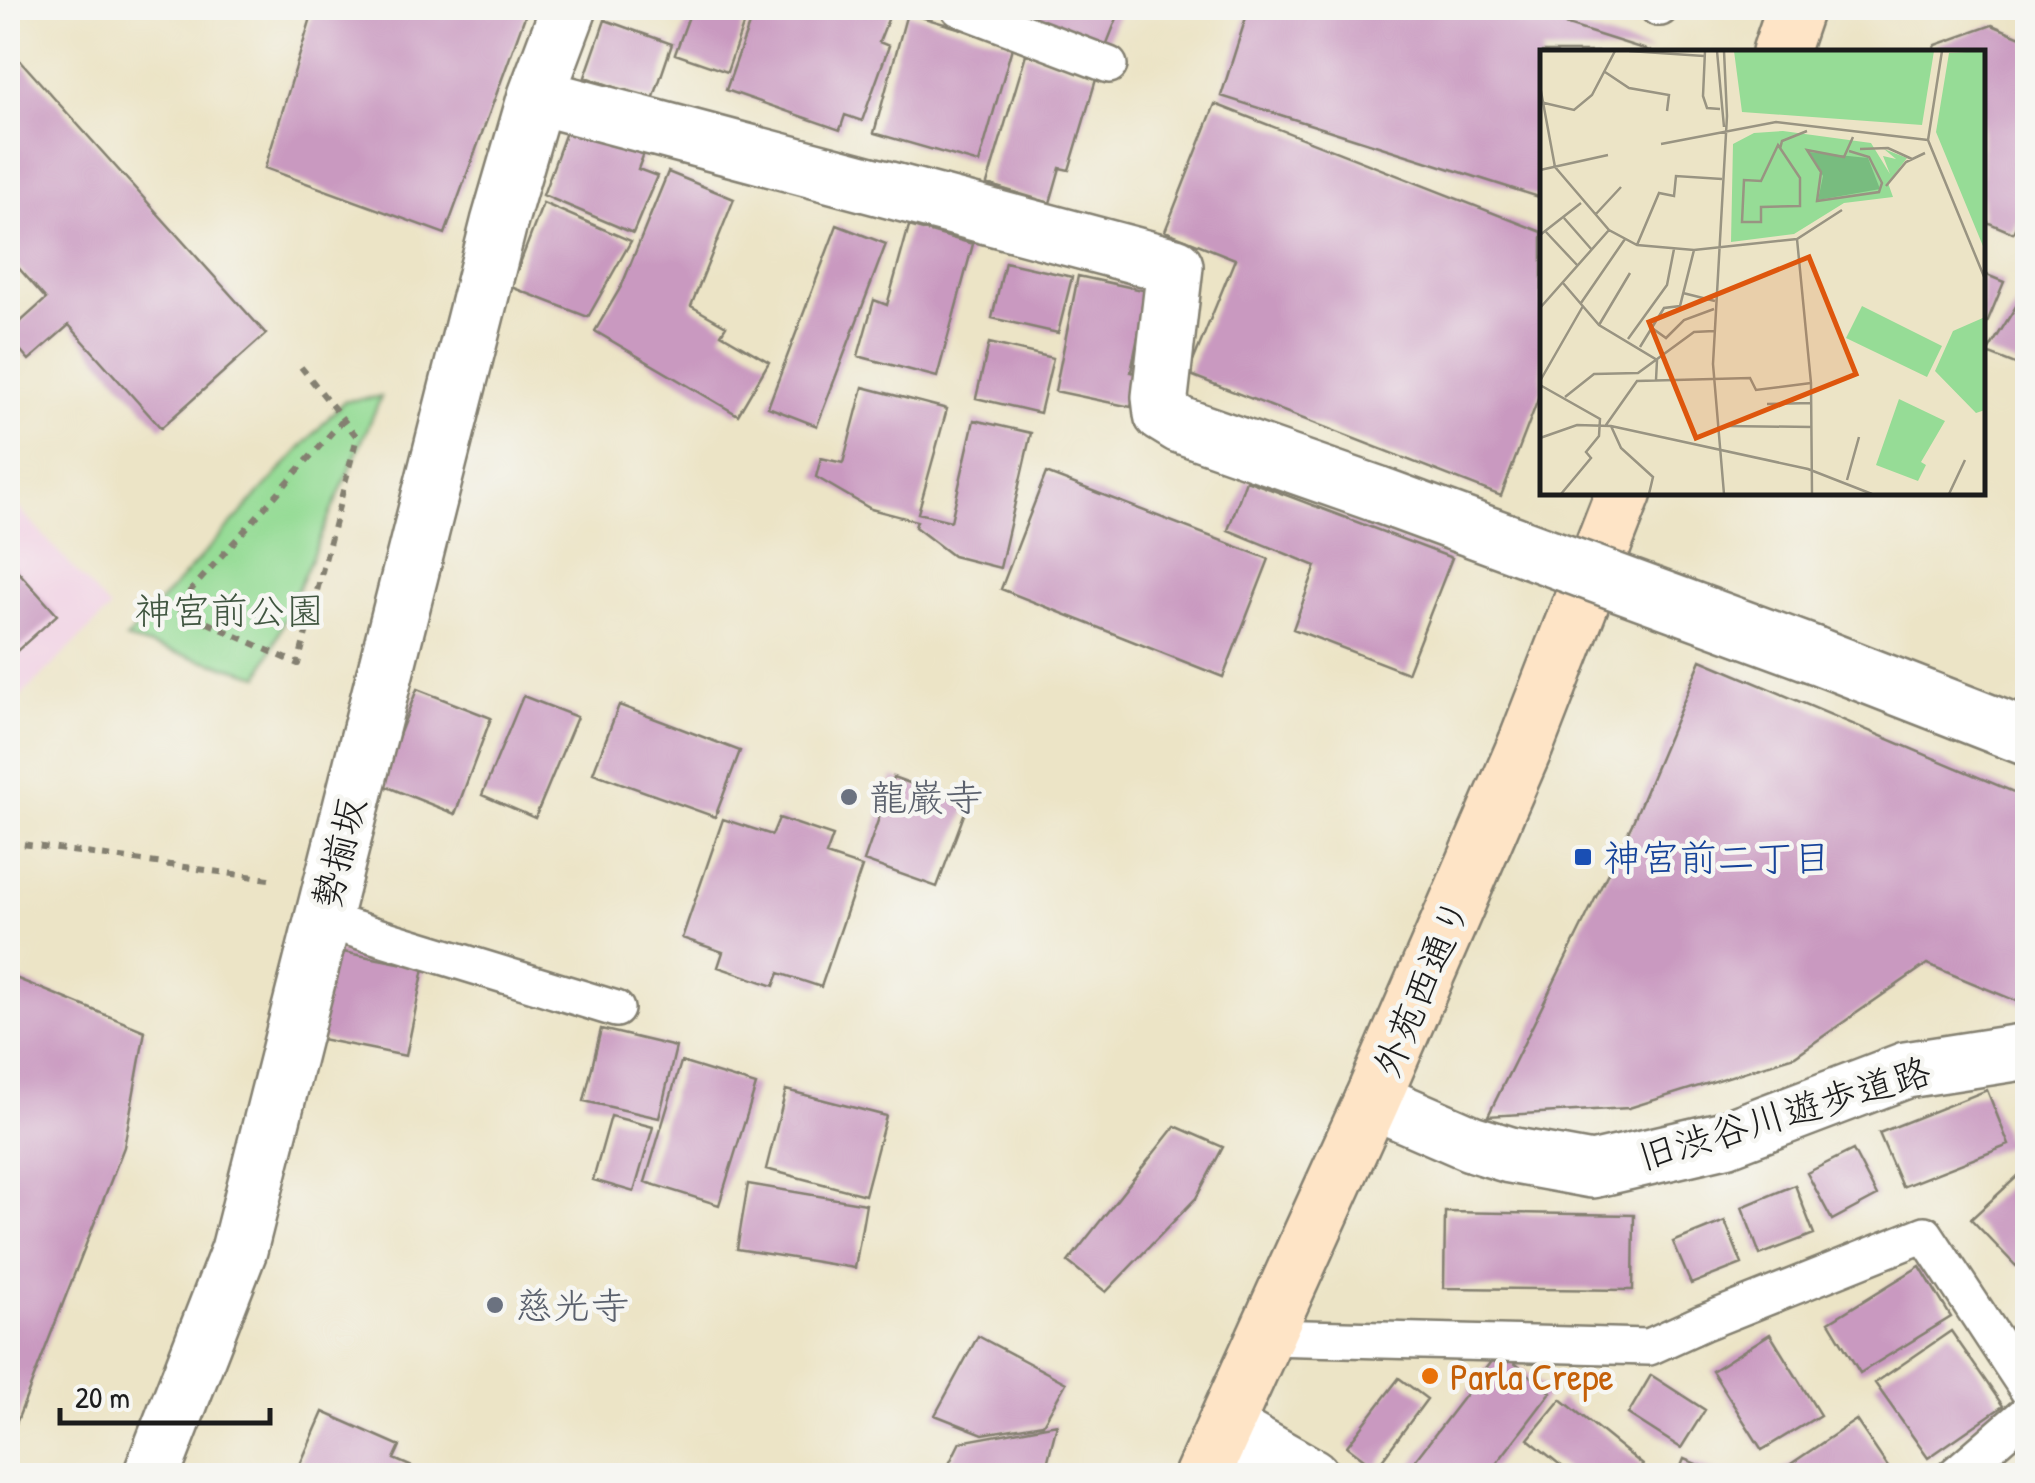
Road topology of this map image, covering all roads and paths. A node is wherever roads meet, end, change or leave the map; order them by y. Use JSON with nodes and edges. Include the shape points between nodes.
{"nodes":[{"id":1,"x":569,"y":8,"type":"edge"},
{"id":2,"x":959,"y":8,"type":"edge"},
{"id":3,"x":1795,"y":8,"type":"edge"},
{"id":4,"x":1781,"y":50,"type":"edge"},
{"id":5,"x":1110,"y":65,"type":"dead end"},
{"id":6,"x":536,"y":96,"type":"junction"},
{"id":7,"x":301,"y":367,"type":"dead end"},
{"id":8,"x":343,"y":420,"type":"junction"},
{"id":9,"x":1623,"y":495,"type":"edge"},
{"id":10,"x":2028,"y":738,"type":"edge"},
{"id":11,"x":8,"y":842,"type":"edge"},
{"id":12,"x":325,"y":904,"type":"junction"},
{"id":13,"x":616,"y":1009,"type":"dead end"},
{"id":14,"x":2028,"y":1051,"type":"edge"},
{"id":15,"x":1372,"y":1100,"type":"junction"},
{"id":16,"x":1266,"y":1337,"type":"junction"},
{"id":17,"x":2028,"y":1390,"type":"edge"},
{"id":18,"x":2028,"y":1412,"type":"edge"},
{"id":19,"x":1225,"y":1427,"type":"junction"},
{"id":20,"x":151,"y":1476,"type":"edge"},
{"id":21,"x":1202,"y":1476,"type":"edge"},
{"id":22,"x":1311,"y":1476,"type":"edge"},
{"id":23,"x":1954,"y":1476,"type":"edge"}],
"edges":[{"from":1,"to":6,"type":"street","name":"勢揃坂"},
{"from":2,"to":5,"type":"lane"},
{"from":3,"to":4,"type":"main road"},
{"from":6,"to":10,"type":"street","bridge":true,"via":[[1175,266],[1160,397],[1162,414],[1180,426]]},
{"from":6,"to":12,"type":"street","name":"勢揃坂"},
{"from":7,"to":8,"type":"path"},
{"from":8,"to":8,"type":"path","via":[[356,437],[298,664],[175,608]]},
{"from":9,"to":15,"type":"main road","name":"外苑西通り","via":[[1526,744]]},
{"from":11,"to":12,"type":"path"},
{"from":12,"to":13,"type":"lane"},
{"from":12,"to":20,"type":"street","name":"勢揃坂","via":[[239,1250]]},
{"from":14,"to":15,"type":"street","name":"旧渋谷川遊歩道路","via":[[1906,1070],[1725,1138],[1592,1170],[1471,1143]]},
{"from":15,"to":16,"type":"main road","name":"外苑西通り"},
{"from":16,"to":17,"type":"lane","via":[[1649,1347],[1925,1234]]},
{"from":16,"to":19,"type":"main road","name":"外苑西通り"},
{"from":18,"to":23,"type":"lane"},
{"from":19,"to":21,"type":"main road","name":"外苑西通り"},
{"from":19,"to":22,"type":"street"}]}
